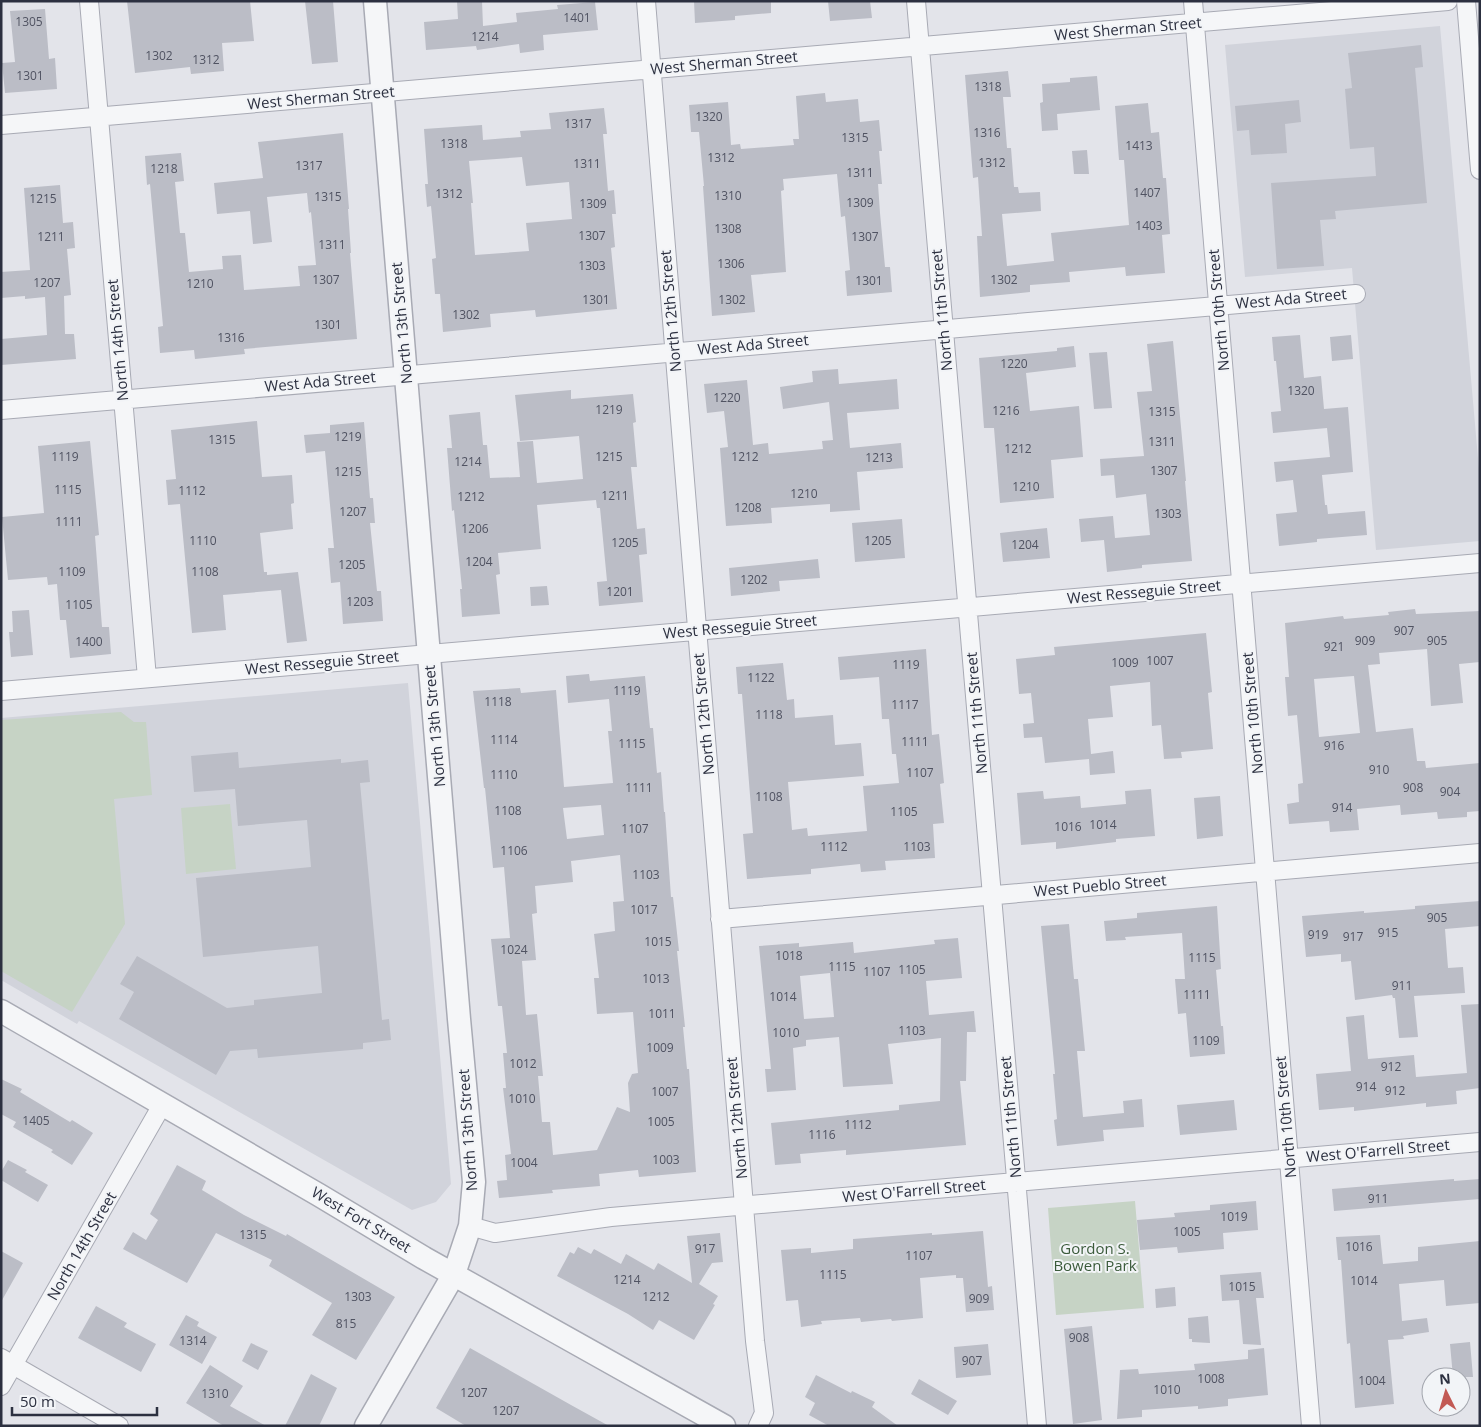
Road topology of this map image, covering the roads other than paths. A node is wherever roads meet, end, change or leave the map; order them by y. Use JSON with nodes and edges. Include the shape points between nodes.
{"nodes":[{"id":1,"x":89,"y":1,"type":"edge"},
{"id":2,"x":375,"y":1,"type":"edge"},
{"id":3,"x":646,"y":1,"type":"edge"},
{"id":4,"x":916,"y":1,"type":"edge"},
{"id":5,"x":1193,"y":1,"type":"edge"},
{"id":6,"x":1448,"y":1,"type":"edge"},
{"id":7,"x":1466,"y":1,"type":"edge"},
{"id":8,"x":1195,"y":23,"type":"junction"},
{"id":9,"x":920,"y":47,"type":"junction"},
{"id":10,"x":651,"y":70,"type":"junction"},
{"id":11,"x":383,"y":93,"type":"junction"},
{"id":12,"x":99,"y":117,"type":"junction"},
{"id":13,"x":1,"y":125,"type":"edge"},
{"id":14,"x":1480,"y":170,"type":"edge"},
{"id":15,"x":1356,"y":294,"type":"dead end"},
{"id":16,"x":1218,"y":305,"type":"junction"},
{"id":17,"x":944,"y":329,"type":"junction"},
{"id":18,"x":674,"y":352,"type":"junction"},
{"id":19,"x":406,"y":375,"type":"junction"},
{"id":20,"x":123,"y":399,"type":"junction"},
{"id":21,"x":1,"y":410,"type":"edge"},
{"id":22,"x":1480,"y":562,"type":"edge"},
{"id":23,"x":1242,"y":583,"type":"junction"},
{"id":24,"x":967,"y":607,"type":"junction"},
{"id":25,"x":697,"y":630,"type":"junction"},
{"id":26,"x":430,"y":654,"type":"junction"},
{"id":27,"x":148,"y":678,"type":"junction"},
{"id":28,"x":1,"y":691,"type":"edge"},
{"id":29,"x":1480,"y":853,"type":"edge"},
{"id":30,"x":1266,"y":872,"type":"junction"},
{"id":31,"x":992,"y":895,"type":"junction"},
{"id":32,"x":720,"y":919,"type":"junction"},
{"id":33,"x":1,"y":1012,"type":"edge"},
{"id":34,"x":162,"y":1105,"type":"junction"},
{"id":35,"x":1480,"y":1142,"type":"edge"},
{"id":36,"x":1289,"y":1159,"type":"junction"},
{"id":37,"x":1016,"y":1182,"type":"junction"},
{"id":38,"x":744,"y":1206,"type":"junction"},
{"id":39,"x":470,"y":1226,"type":"junction"},
{"id":40,"x":454,"y":1274,"type":"junction"},
{"id":41,"x":7,"y":1361,"type":"edge"},
{"id":42,"x":1,"y":1386,"type":"edge"},
{"id":43,"x":119,"y":1426,"type":"edge"},
{"id":44,"x":366,"y":1426,"type":"edge"},
{"id":45,"x":724,"y":1426,"type":"edge"},
{"id":46,"x":758,"y":1426,"type":"edge"},
{"id":47,"x":1037,"y":1426,"type":"edge"},
{"id":48,"x":1311,"y":1426,"type":"edge"}],
"edges":[{"from":1,"to":12,"type":"street","name":"North 14th Street"},
{"from":2,"to":11,"type":"street","name":"North 13th Street"},
{"from":3,"to":10,"type":"street","name":"North 12th Street"},
{"from":4,"to":9,"type":"street","name":"North 11th Street"},
{"from":5,"to":8,"type":"street","name":"North 10th Street"},
{"from":6,"to":8,"type":"street","name":"West Sherman Street"},
{"from":7,"to":14,"type":"street"},
{"from":8,"to":9,"type":"street","name":"West Sherman Street"},
{"from":8,"to":16,"type":"street","name":"North 10th Street"},
{"from":9,"to":10,"type":"street","name":"West Sherman Street"},
{"from":9,"to":17,"type":"street","name":"North 11th Street"},
{"from":10,"to":11,"type":"street","name":"West Sherman Street"},
{"from":10,"to":18,"type":"street","name":"North 12th Street"},
{"from":11,"to":12,"type":"street","name":"West Sherman Street"},
{"from":11,"to":19,"type":"street","name":"North 13th Street"},
{"from":12,"to":13,"type":"street","name":"West Sherman Street"},
{"from":12,"to":20,"type":"street","name":"North 14th Street"},
{"from":15,"to":16,"type":"street","name":"West Ada Street"},
{"from":16,"to":17,"type":"street","name":"West Ada Street"},
{"from":16,"to":23,"type":"street","name":"North 10th Street"},
{"from":17,"to":18,"type":"street","name":"West Ada Street"},
{"from":17,"to":24,"type":"street","name":"North 11th Street"},
{"from":18,"to":19,"type":"street","name":"West Ada Street"},
{"from":18,"to":25,"type":"street","name":"North 12th Street"},
{"from":19,"to":20,"type":"street","name":"West Ada Street"},
{"from":19,"to":26,"type":"street","name":"North 13th Street"},
{"from":20,"to":21,"type":"street","name":"West Ada Street"},
{"from":20,"to":27,"type":"street","name":"North 14th Street"},
{"from":22,"to":23,"type":"street","name":"West Resseguie Street"},
{"from":23,"to":24,"type":"street","name":"West Resseguie Street"},
{"from":23,"to":30,"type":"street","name":"North 10th Street"},
{"from":24,"to":25,"type":"street","name":"West Resseguie Street"},
{"from":24,"to":31,"type":"street","name":"North 11th Street"},
{"from":25,"to":26,"type":"street","name":"West Resseguie Street"},
{"from":25,"to":32,"type":"street","name":"North 12th Street"},
{"from":26,"to":27,"type":"street","name":"West Resseguie Street"},
{"from":26,"to":39,"type":"street","name":"North 13th Street","via":[[474,1182]]},
{"from":27,"to":28,"type":"street","name":"West Resseguie Street"},
{"from":29,"to":30,"type":"street","name":"West Pueblo Street"},
{"from":30,"to":31,"type":"street","name":"West Pueblo Street"},
{"from":30,"to":36,"type":"street","name":"North 10th Street"},
{"from":31,"to":32,"type":"street","name":"West Pueblo Street"},
{"from":31,"to":37,"type":"street","name":"North 11th Street"},
{"from":32,"to":38,"type":"street","name":"North 12th Street"},
{"from":33,"to":34,"type":"street","name":"West Fort Street"},
{"from":34,"to":40,"type":"street","name":"West Fort Street"},
{"from":34,"to":41,"type":"street","name":"North 14th Street"},
{"from":35,"to":36,"type":"street","name":"West O'Farrell Street"},
{"from":36,"to":37,"type":"street","name":"West O'Farrell Street"},
{"from":36,"to":48,"type":"street","name":"North 10th Street"},
{"from":37,"to":38,"type":"street","name":"West O'Farrell Street"},
{"from":37,"to":47,"type":"street","name":"North 11th Street"},
{"from":38,"to":39,"type":"street","name":"West O'Farrell Street","via":[[611,1217],[496,1233]]},
{"from":38,"to":46,"type":"street","name":"North 12th Street","via":[[764,1413]]},
{"from":39,"to":40,"type":"street","name":"North 13th Street"},
{"from":40,"to":44,"type":"street","name":"North 13th Street"},
{"from":40,"to":45,"type":"street","name":"West Fort Street"},
{"from":41,"to":42,"type":"street","name":"North 14th Street"},
{"from":41,"to":43,"type":"street"}]}
